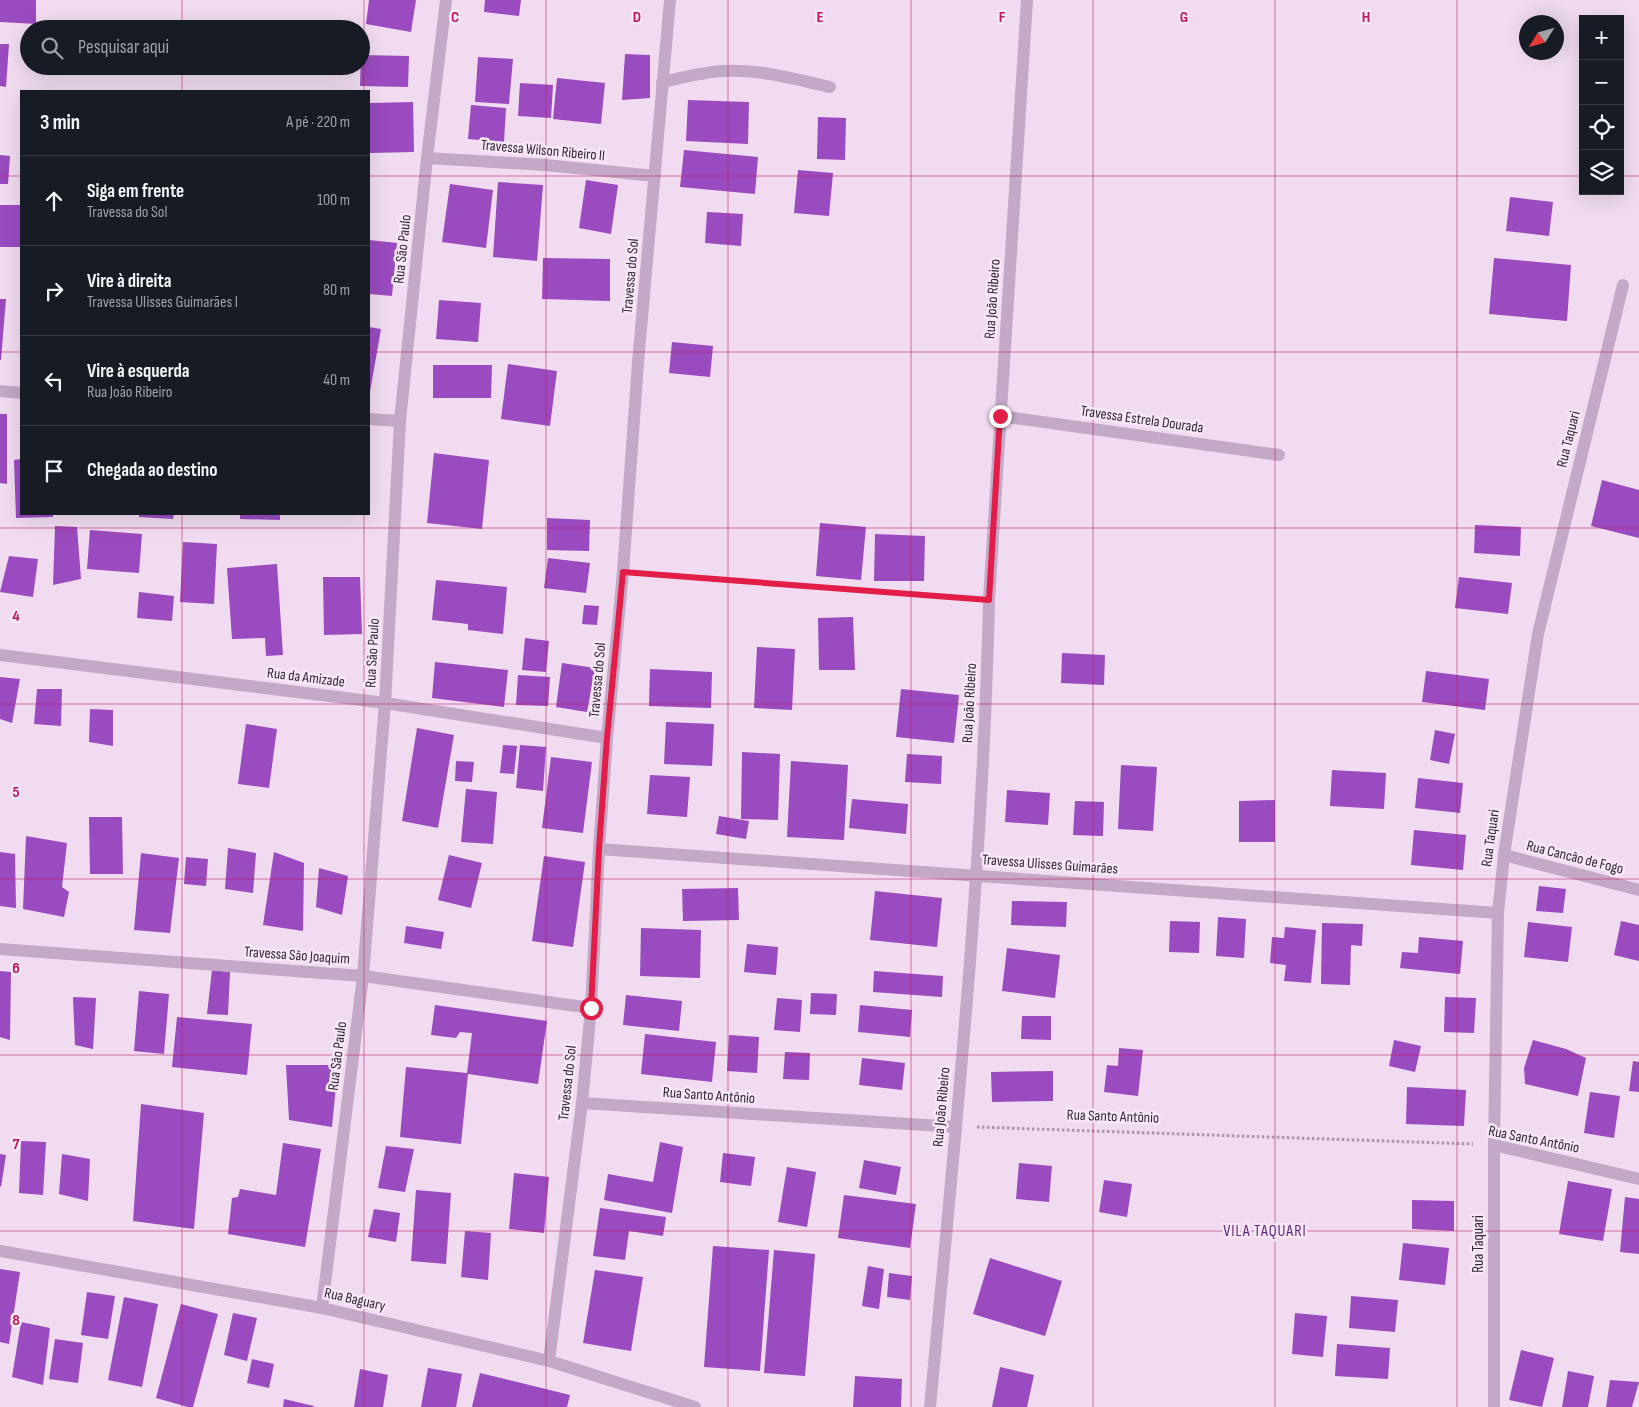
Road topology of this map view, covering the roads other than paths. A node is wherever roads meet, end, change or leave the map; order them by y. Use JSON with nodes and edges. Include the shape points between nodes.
{"nodes":[{"id":1,"x":446,"y":0,"type":"edge"},
{"id":2,"x":670,"y":0,"type":"edge"},
{"id":3,"x":1027,"y":0,"type":"edge"},
{"id":4,"x":662,"y":82,"type":"junction"},
{"id":5,"x":830,"y":87,"type":"dead end"},
{"id":6,"x":427,"y":158,"type":"junction"},
{"id":7,"x":655,"y":176,"type":"junction"},
{"id":8,"x":1623,"y":285,"type":"dead end"},
{"id":9,"x":0,"y":391,"type":"edge"},
{"id":10,"x":20,"y":393,"type":"edge"},
{"id":11,"x":1000,"y":416,"type":"junction"},
{"id":12,"x":370,"y":419,"type":"edge"},
{"id":13,"x":400,"y":422,"type":"junction"},
{"id":14,"x":1279,"y":455,"type":"dead end"},
{"id":15,"x":0,"y":655,"type":"edge"},
{"id":16,"x":385,"y":703,"type":"junction"},
{"id":17,"x":607,"y":738,"type":"junction"},
{"id":18,"x":599,"y":849,"type":"junction"},
{"id":19,"x":1504,"y":855,"type":"junction"},
{"id":20,"x":975,"y":875,"type":"junction"},
{"id":21,"x":1639,"y":890,"type":"edge"},
{"id":22,"x":1498,"y":913,"type":"junction"},
{"id":23,"x":0,"y":949,"type":"edge"},
{"id":24,"x":363,"y":976,"type":"junction"},
{"id":25,"x":591,"y":1008,"type":"junction"},
{"id":26,"x":582,"y":1103,"type":"junction"},
{"id":27,"x":956,"y":1127,"type":"junction"},
{"id":28,"x":1494,"y":1145,"type":"junction"},
{"id":29,"x":1639,"y":1179,"type":"edge"},
{"id":30,"x":0,"y":1251,"type":"edge"},
{"id":31,"x":322,"y":1308,"type":"junction"},
{"id":32,"x":549,"y":1362,"type":"junction"},
{"id":33,"x":695,"y":1407,"type":"edge"},
{"id":34,"x":930,"y":1407,"type":"edge"},
{"id":35,"x":1494,"y":1407,"type":"edge"}],
"edges":[{"from":1,"to":6,"type":"street","name":"Rua São Paulo"},
{"from":2,"to":4,"type":"street","name":"Travessa do Sol"},
{"from":3,"to":11,"type":"street","name":"Rua João Ribeiro"},
{"from":4,"to":5,"type":"street","via":[[725,71],[763,73]]},
{"from":4,"to":7,"type":"street","name":"Travessa do Sol"},
{"from":6,"to":7,"type":"street","name":"Travessa Wilson Ribeiro II"},
{"from":6,"to":13,"type":"street","name":"Rua São Paulo"},
{"from":7,"to":17,"type":"street","name":"Travessa do Sol"},
{"from":8,"to":19,"type":"street","name":"Rua Taquari","via":[[1538,634]]},
{"from":9,"to":10,"type":"street"},
{"from":11,"to":14,"type":"street","name":"Travessa Estrela Dourada"},
{"from":11,"to":20,"type":"street","name":"Rua João Ribeiro"},
{"from":12,"to":13,"type":"street"},
{"from":13,"to":16,"type":"street","name":"Rua São Paulo"},
{"from":15,"to":16,"type":"street","name":"Rua da Amizade"},
{"from":16,"to":17,"type":"street","name":"Rua da Amizade"},
{"from":16,"to":24,"type":"street","name":"Rua São Paulo"},
{"from":17,"to":18,"type":"street","name":"Travessa do Sol"},
{"from":18,"to":20,"type":"street","name":"Travessa Ulisses Guimarães"},
{"from":18,"to":25,"type":"street","name":"Travessa do Sol"},
{"from":19,"to":21,"type":"street","name":"Rua Cancão de Fogo"},
{"from":19,"to":22,"type":"street","name":"Rua Taquari"},
{"from":20,"to":22,"type":"street","name":"Travessa Ulisses Guimarães"},
{"from":20,"to":27,"type":"street","name":"Rua João Ribeiro"},
{"from":22,"to":28,"type":"street","name":"Rua Taquari"},
{"from":23,"to":24,"type":"street","name":"Travessa São Joaquim"},
{"from":24,"to":25,"type":"street","name":"Travessa São Joaquim"},
{"from":24,"to":31,"type":"street","name":"Rua São Paulo"},
{"from":25,"to":26,"type":"street","name":"Travessa do Sol"},
{"from":26,"to":27,"type":"street","name":"Rua Santo Antônio"},
{"from":26,"to":32,"type":"street","name":"Travessa do Sol"},
{"from":27,"to":34,"type":"street","name":"Rua João Ribeiro"},
{"from":28,"to":29,"type":"street","name":"Rua Santo Antônio"},
{"from":28,"to":35,"type":"street","name":"Rua Taquari"},
{"from":30,"to":31,"type":"street","name":"Rua Baguary"},
{"from":31,"to":32,"type":"street","name":"Rua Baguary"},
{"from":32,"to":33,"type":"street","name":"Rua Baguary"}]}
